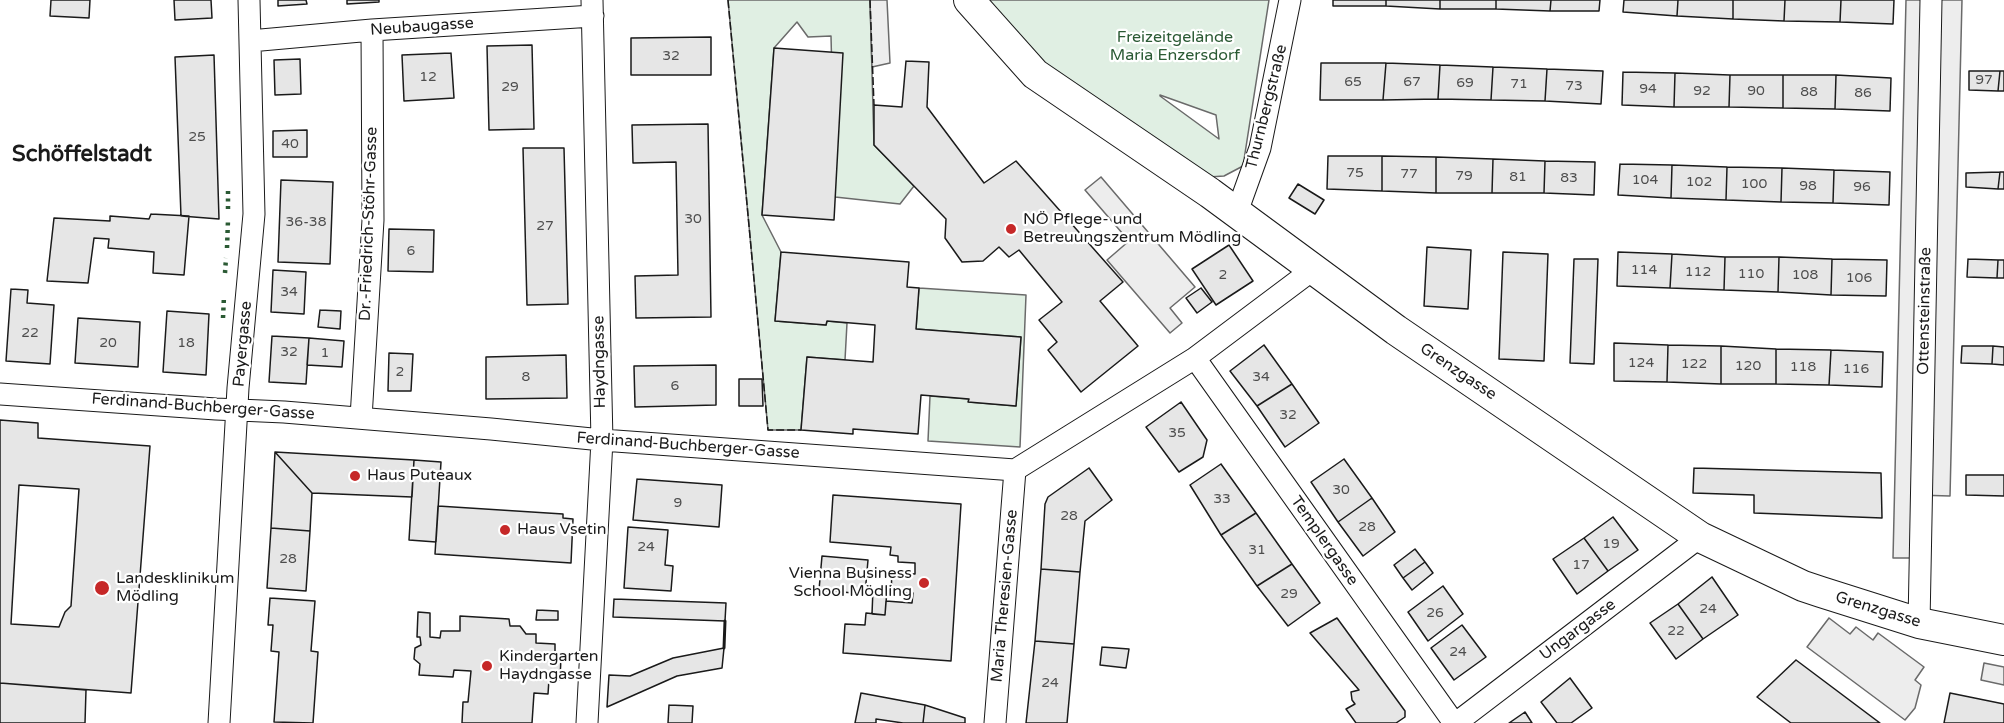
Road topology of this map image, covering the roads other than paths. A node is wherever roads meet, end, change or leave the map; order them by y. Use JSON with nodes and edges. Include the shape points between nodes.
{"nodes":[{"id":1,"x":249,"y":0,"type":"edge"},
{"id":2,"x":969,"y":0,"type":"edge"},
{"id":3,"x":1290,"y":0,"type":"edge"},
{"id":4,"x":1931,"y":0,"type":"edge"},
{"id":5,"x":592,"y":8,"type":"edge"},
{"id":6,"x":372,"y":30,"type":"junction"},
{"id":7,"x":250,"y":41,"type":"junction"},
{"id":8,"x":1237,"y":212,"type":"junction"},
{"id":9,"x":1315,"y":268,"type":"junction"},
{"id":10,"x":1195,"y":358,"type":"junction"},
{"id":11,"x":0,"y":394,"type":"edge"},
{"id":12,"x":238,"y":409,"type":"junction"},
{"id":13,"x":361,"y":418,"type":"junction"},
{"id":14,"x":602,"y":440,"type":"junction"},
{"id":15,"x":1016,"y":470,"type":"junction"},
{"id":16,"x":1700,"y":537,"type":"junction"},
{"id":17,"x":1919,"y":623,"type":"junction"},
{"id":18,"x":2004,"y":640,"type":"edge"},
{"id":19,"x":219,"y":723,"type":"edge"},
{"id":20,"x":587,"y":723,"type":"edge"},
{"id":21,"x":995,"y":723,"type":"edge"},
{"id":22,"x":1455,"y":723,"type":"edge"}],
"edges":[{"from":1,"to":7,"type":"street","name":"Payergasse"},
{"from":2,"to":8,"type":"street","name":"Grenzgasse","via":[[1035,74]]},
{"from":3,"to":8,"type":"street","name":"Thurnbergstraße","via":[[1260,148]]},
{"from":4,"to":17,"type":"street","name":"Ottensteinstraße"},
{"from":5,"to":6,"type":"street","name":"Neubaugasse"},
{"from":5,"to":14,"type":"street","name":"Haydngasse"},
{"from":6,"to":7,"type":"street","name":"Neubaugasse"},
{"from":6,"to":13,"type":"street","name":"Dr.-Friedrich-Stöhr-Gasse","via":[[373,220]]},
{"from":7,"to":12,"type":"street","name":"Payergasse","via":[[254,214]]},
{"from":8,"to":9,"type":"street","name":"Grenzgasse"},
{"from":9,"to":10,"type":"street"},
{"from":9,"to":16,"type":"street","name":"Grenzgasse","via":[[1396,330]]},
{"from":10,"to":15,"type":"street"},
{"from":10,"to":22,"type":"street","name":"Templergasse"},
{"from":11,"to":12,"type":"street","name":"Ferdinand-Buchberger-Gasse"},
{"from":12,"to":13,"type":"street","name":"Ferdinand-Buchberger-Gasse"},
{"from":12,"to":19,"type":"street","name":"Payergasse"},
{"from":13,"to":14,"type":"street","name":"Ferdinand-Buchberger-Gasse"},
{"from":14,"to":15,"type":"street","name":"Ferdinand-Buchberger-Gasse"},
{"from":14,"to":20,"type":"street","name":"Haydngasse"},
{"from":15,"to":21,"type":"street","name":"Maria Theresien-Gasse"},
{"from":16,"to":17,"type":"street","name":"Grenzgasse","via":[[1803,586]]},
{"from":16,"to":22,"type":"street","name":"Ungargasse"},
{"from":17,"to":18,"type":"street","name":"Grenzgasse"}]}
